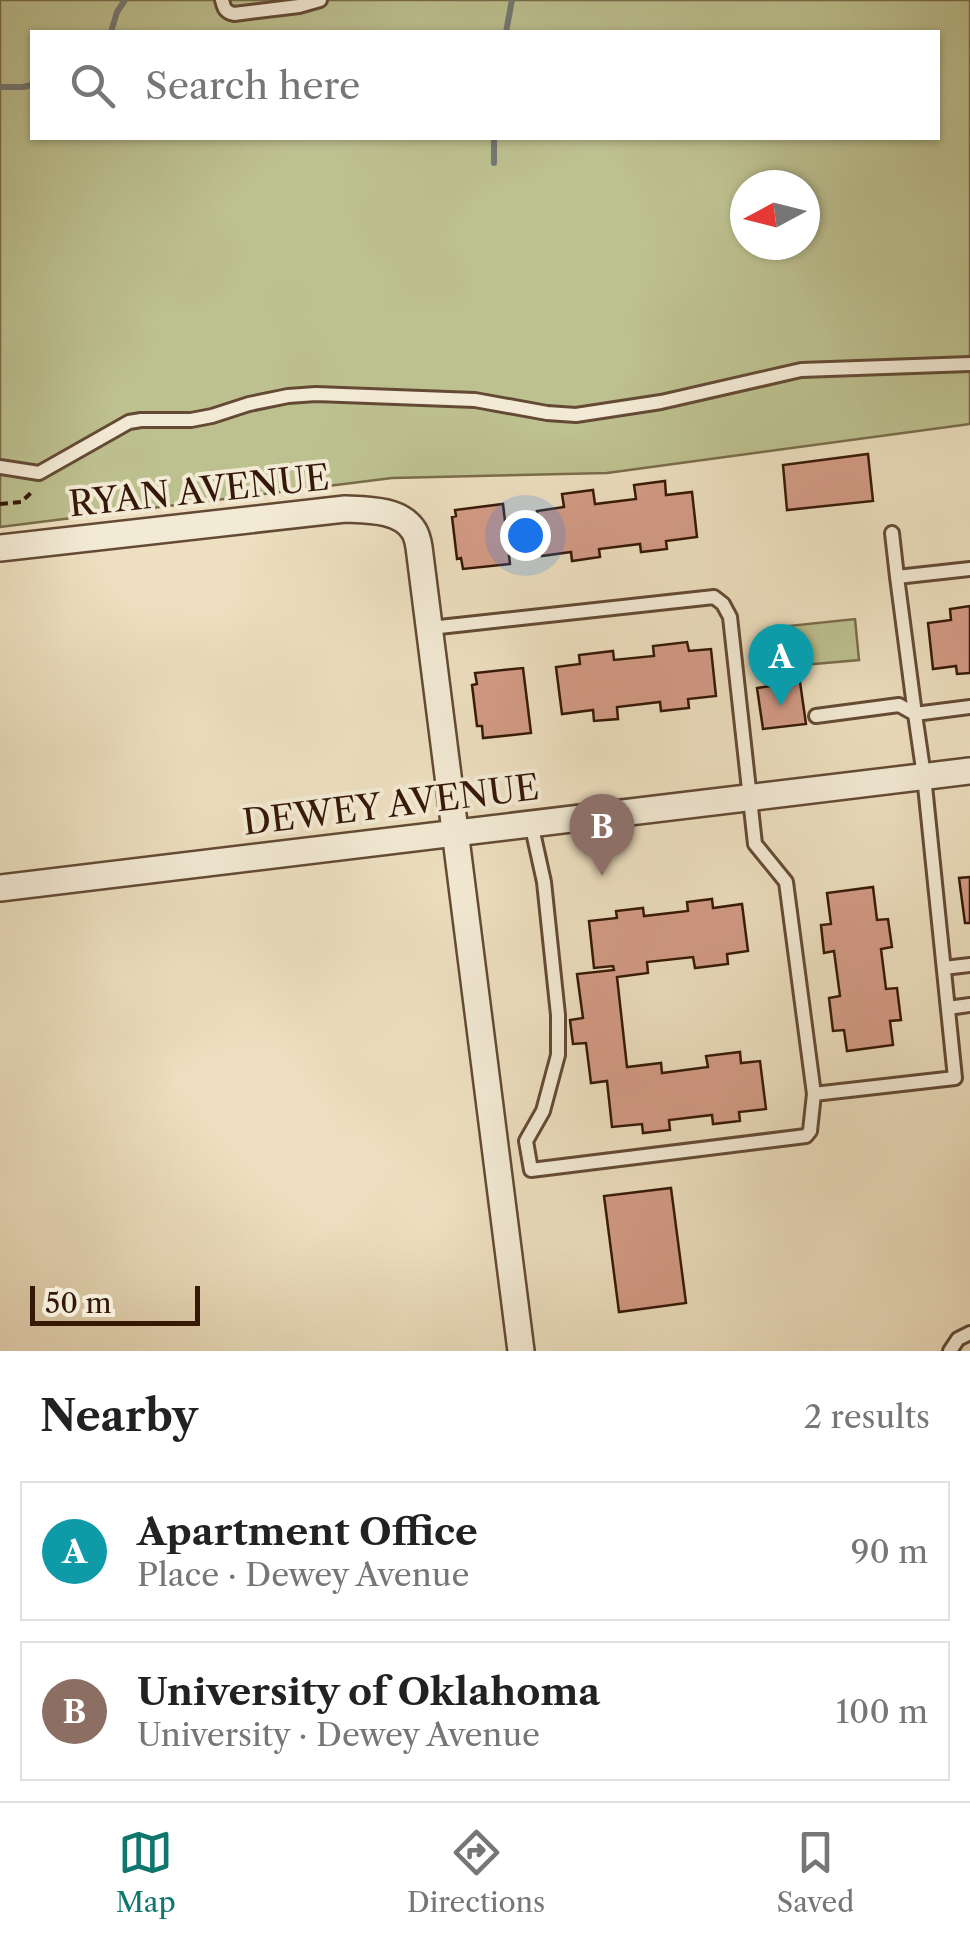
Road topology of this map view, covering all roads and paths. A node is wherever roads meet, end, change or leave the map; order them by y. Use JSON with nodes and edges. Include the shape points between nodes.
{"nodes":[{"id":1,"x":222,"y":0,"type":"edge"},
{"id":2,"x":320,"y":0,"type":"edge"},
{"id":3,"x":970,"y":364,"type":"edge"},
{"id":4,"x":0,"y":467,"type":"edge"},
{"id":5,"x":39,"y":474,"type":"junction"},
{"id":6,"x":0,"y":504,"type":"edge"},
{"id":7,"x":892,"y":532,"type":"dead end"},
{"id":8,"x":0,"y":548,"type":"edge"},
{"id":9,"x":970,"y":569,"type":"edge"},
{"id":10,"x":897,"y":578,"type":"junction"},
{"id":11,"x":430,"y":628,"type":"junction"},
{"id":12,"x":970,"y":707,"type":"edge"},
{"id":13,"x":915,"y":714,"type":"junction"},
{"id":14,"x":816,"y":716,"type":"dead end"},
{"id":15,"x":970,"y":771,"type":"edge"},
{"id":16,"x":924,"y":776,"type":"junction"},
{"id":17,"x":749,"y":797,"type":"junction"},
{"id":18,"x":531,"y":823,"type":"junction"},
{"id":19,"x":455,"y":832,"type":"junction"},
{"id":20,"x":0,"y":888,"type":"edge"},
{"id":21,"x":970,"y":965,"type":"edge"},
{"id":22,"x":944,"y":968,"type":"junction"},
{"id":23,"x":970,"y":1005,"type":"edge"},
{"id":24,"x":948,"y":1008,"type":"junction"},
{"id":25,"x":814,"y":1094,"type":"junction"},
{"id":26,"x":528,"y":1158,"type":"junction"},
{"id":27,"x":497,"y":1162,"type":"junction"},
{"id":28,"x":970,"y":1333,"type":"edge"},
{"id":29,"x":521,"y":1351,"type":"edge"},
{"id":30,"x":950,"y":1351,"type":"edge"}],
"edges":[{"from":1,"to":2,"type":"lane","via":[[234,14]]},
{"from":3,"to":5,"type":"lane","via":[[801,370],[576,415],[455,398],[288,396],[191,420],[128,422]]},
{"from":4,"to":5,"type":"lane"},
{"from":5,"to":6,"type":"path","via":[[26,498]]},
{"from":7,"to":10,"type":"lane"},
{"from":8,"to":11,"type":"street","name":"RYAN AVENUE","via":[[345,509],[390,514],[414,530]]},
{"from":9,"to":10,"type":"lane"},
{"from":10,"to":13,"type":"lane"},
{"from":11,"to":17,"type":"lane","via":[[714,598],[730,617]]},
{"from":11,"to":19,"type":"street"},
{"from":12,"to":13,"type":"lane"},
{"from":13,"to":14,"type":"lane","via":[[899,705]]},
{"from":13,"to":16,"type":"lane"},
{"from":15,"to":16,"type":"street","name":"DEWEY AVENUE"},
{"from":16,"to":17,"type":"street","name":"DEWEY AVENUE"},
{"from":16,"to":22,"type":"lane"},
{"from":17,"to":18,"type":"street","name":"DEWEY AVENUE"},
{"from":17,"to":25,"type":"lane","via":[[755,844],[786,882]]},
{"from":18,"to":19,"type":"street","name":"DEWEY AVENUE"},
{"from":18,"to":26,"type":"lane","via":[[544,882],[558,1055],[543,1112],[526,1141]]},
{"from":19,"to":20,"type":"street","name":"DEWEY AVENUE"},
{"from":19,"to":27,"type":"street"},
{"from":21,"to":22,"type":"lane"},
{"from":22,"to":24,"type":"lane"},
{"from":23,"to":24,"type":"lane"},
{"from":24,"to":25,"type":"lane","via":[[955,1078]]},
{"from":25,"to":26,"type":"lane","via":[[806,1136],[531,1170]]},
{"from":26,"to":27,"type":"lane"},
{"from":27,"to":29,"type":"street"},
{"from":28,"to":30,"type":"lane"}]}
